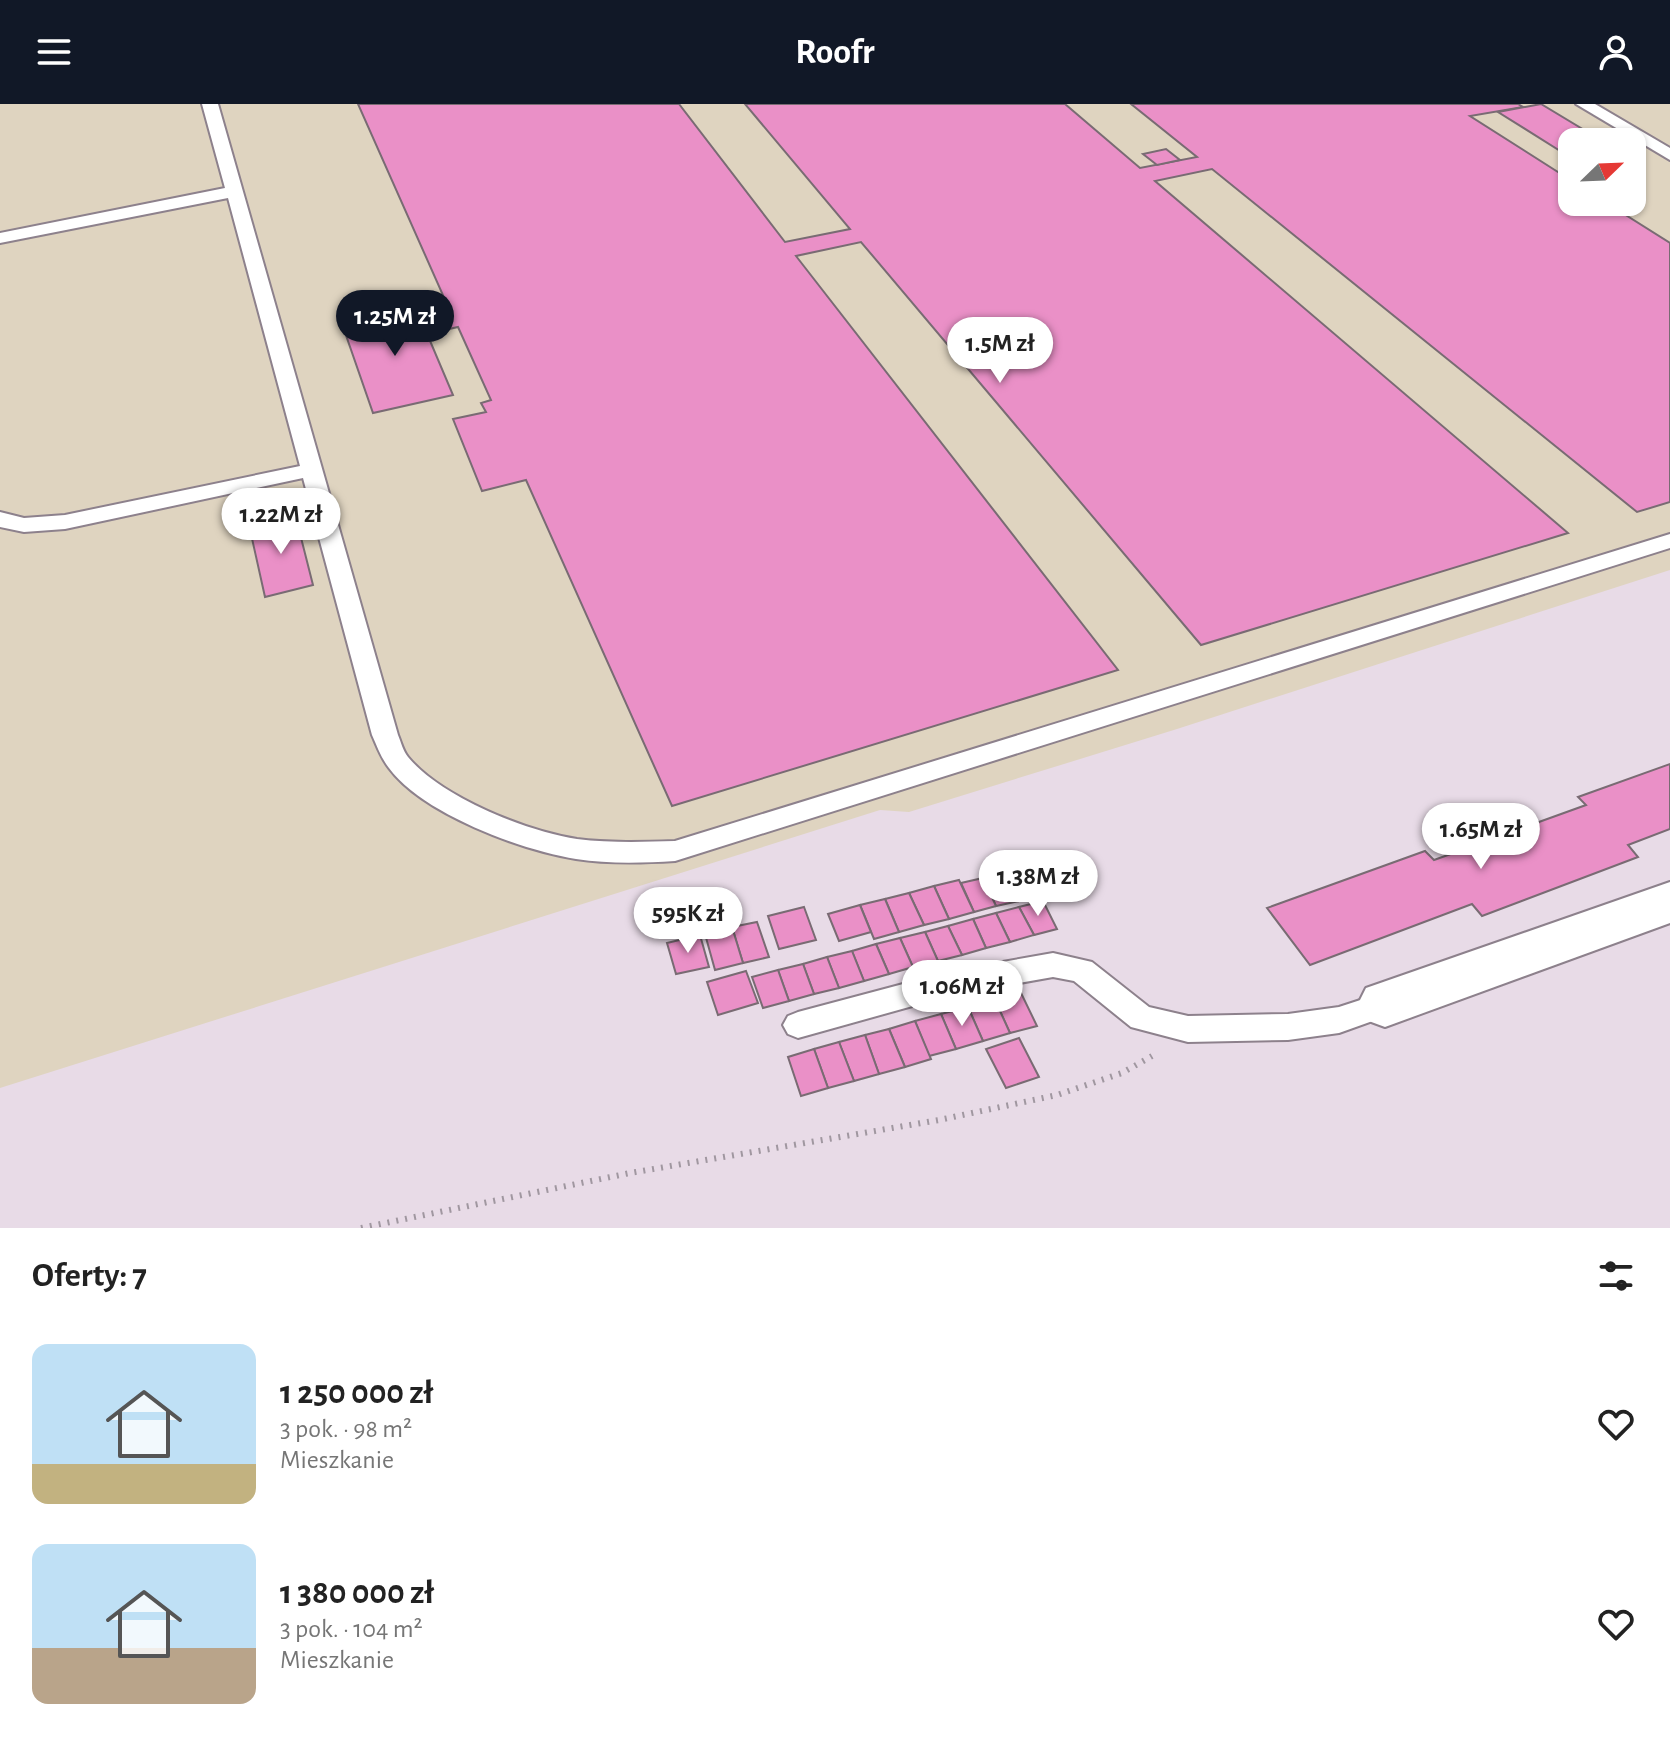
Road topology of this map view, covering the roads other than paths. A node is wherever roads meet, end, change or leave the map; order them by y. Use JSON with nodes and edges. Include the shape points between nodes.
{"nodes":[{"id":1,"x":210,"y":104,"type":"edge"},
{"id":2,"x":1584,"y":104,"type":"edge"},
{"id":3,"x":1670,"y":155,"type":"edge"},
{"id":4,"x":236,"y":191,"type":"junction"},
{"id":5,"x":0,"y":238,"type":"edge"},
{"id":6,"x":309,"y":470,"type":"junction"},
{"id":7,"x":0,"y":519,"type":"edge"},
{"id":8,"x":1670,"y":541,"type":"edge"},
{"id":9,"x":1670,"y":902,"type":"edge"},
{"id":10,"x":1385,"y":1004,"type":"joint"},
{"id":11,"x":798,"y":1025,"type":"dead end"}],
"edges":[{"from":1,"to":4,"type":"lane"},
{"from":2,"to":3,"type":"lane"},
{"from":4,"to":5,"type":"lane"},
{"from":4,"to":6,"type":"lane"},
{"from":6,"to":7,"type":"lane","via":[[65,522],[37,525]]},
{"from":6,"to":8,"type":"lane","via":[[385,735],[398,763],[421,785],[517,832],[573,849],[627,853],[675,851],[741,833]]},
{"from":9,"to":10,"type":"street"},
{"from":10,"to":11,"type":"lane","via":[[1339,1020],[1301,1025],[1188,1029],[1141,1018],[1082,970],[1053,965],[952,983]]}]}
